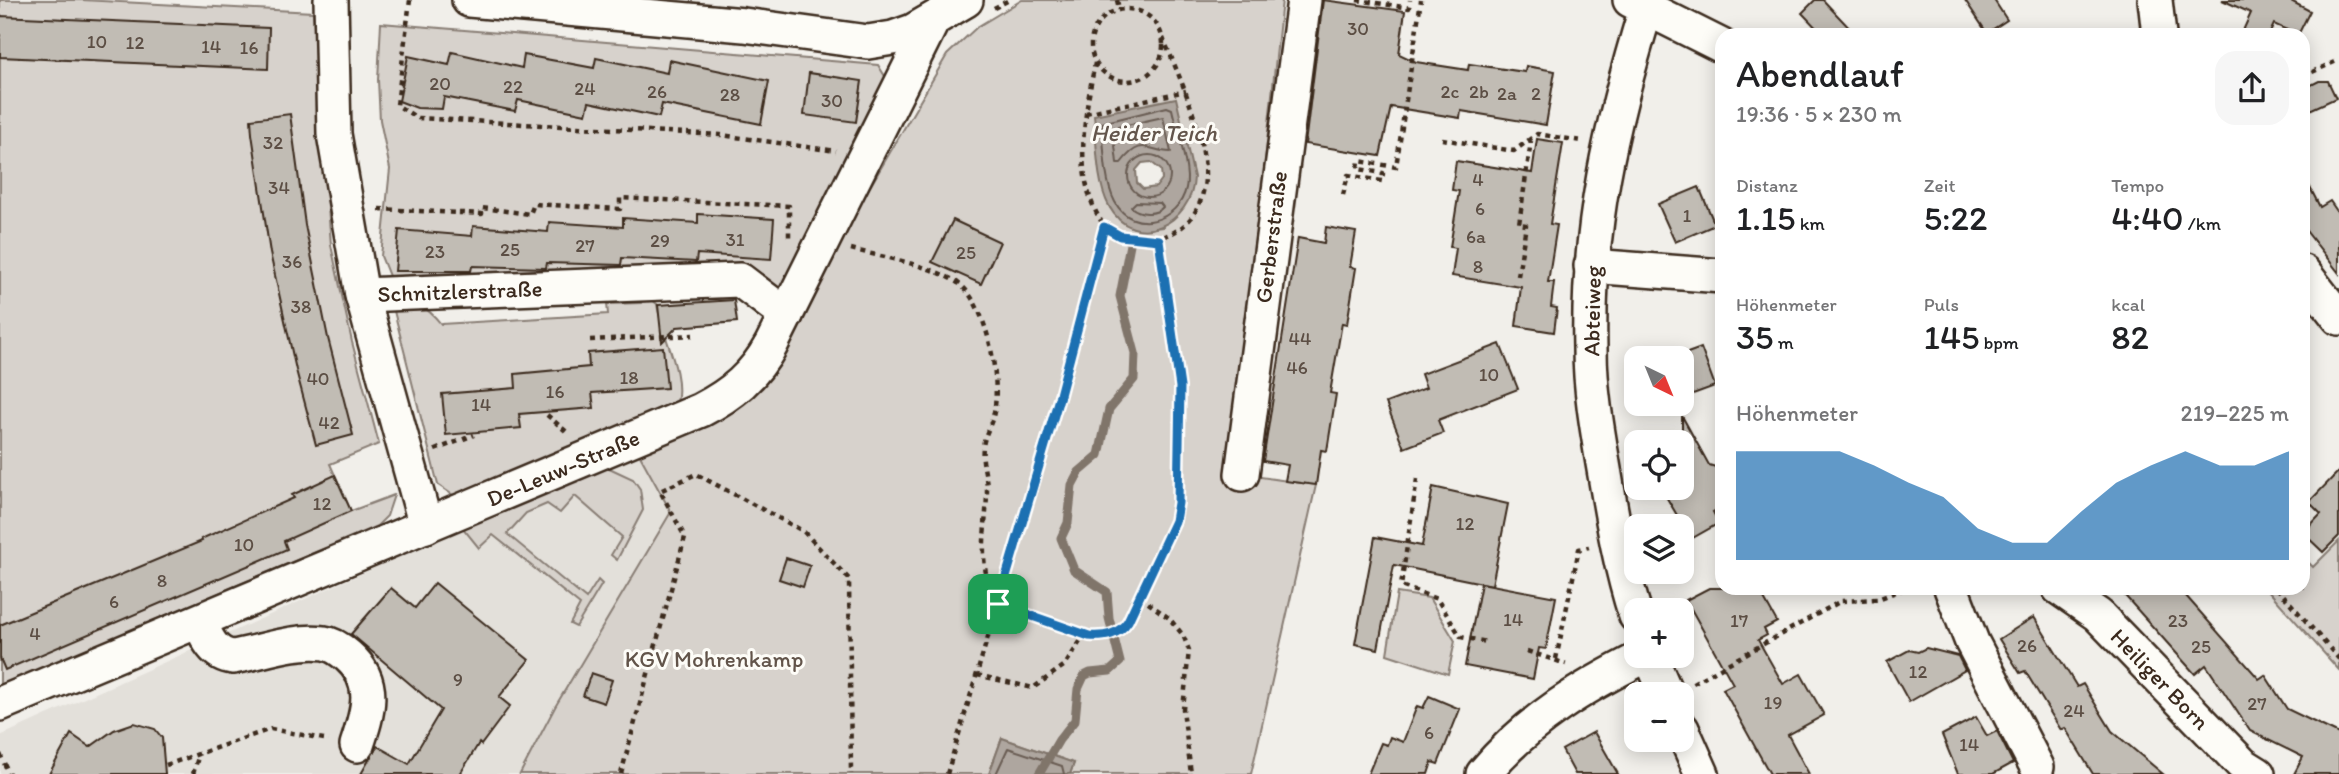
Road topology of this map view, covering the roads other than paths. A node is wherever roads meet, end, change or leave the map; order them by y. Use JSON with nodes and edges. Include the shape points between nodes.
{"nodes":[{"id":1,"x":331,"y":0,"type":"edge"},
{"id":2,"x":469,"y":0,"type":"edge"},
{"id":3,"x":966,"y":0,"type":"edge"},
{"id":4,"x":1304,"y":0,"type":"edge"},
{"id":5,"x":2155,"y":0,"type":"edge"},
{"id":6,"x":1638,"y":5,"type":"edge"},
{"id":7,"x":743,"y":12,"type":"edge"},
{"id":8,"x":1682,"y":12,"type":"edge"},
{"id":9,"x":933,"y":20,"type":"junction"},
{"id":10,"x":2158,"y":28,"type":"edge"},
{"id":11,"x":1715,"y":40,"type":"edge"},
{"id":12,"x":1591,"y":266,"type":"junction"},
{"id":13,"x":1715,"y":275,"type":"edge"},
{"id":14,"x":2310,"y":281,"type":"edge"},
{"id":15,"x":362,"y":295,"type":"junction"},
{"id":16,"x":786,"y":315,"type":"junction"},
{"id":17,"x":2339,"y":318,"type":"edge"},
{"id":18,"x":1242,"y":474,"type":"dead end"},
{"id":19,"x":426,"y":526,"type":"junction"},
{"id":20,"x":1954,"y":595,"type":"edge"},
{"id":21,"x":2069,"y":595,"type":"edge"},
{"id":22,"x":1631,"y":598,"type":"edge"},
{"id":23,"x":200,"y":622,"type":"junction"},
{"id":24,"x":1624,"y":667,"type":"edge"},
{"id":25,"x":1659,"y":668,"type":"edge"},
{"id":26,"x":1671,"y":682,"type":"edge"},
{"id":27,"x":0,"y":704,"type":"edge"},
{"id":28,"x":357,"y":745,"type":"road end"},
{"id":29,"x":1692,"y":752,"type":"edge"},
{"id":30,"x":2035,"y":772,"type":"edge"},
{"id":31,"x":1483,"y":774,"type":"edge"},
{"id":32,"x":1702,"y":774,"type":"edge"},
{"id":33,"x":2258,"y":774,"type":"edge"}],
"edges":[{"from":1,"to":15,"type":"street","via":[[334,134]]},
{"from":2,"to":7,"type":"street"},
{"from":3,"to":9,"type":"street"},
{"from":4,"to":18,"type":"street","name":"Gerberstraße"},
{"from":5,"to":10,"type":"street"},
{"from":6,"to":8,"type":"street"},
{"from":6,"to":12,"type":"street","name":"Abteiweg","via":[[1608,146]]},
{"from":7,"to":9,"type":"street","via":[[868,42],[893,38]]},
{"from":8,"to":11,"type":"street"},
{"from":9,"to":16,"type":"street","name":"De-Leuw-Straße"},
{"from":12,"to":13,"type":"street"},
{"from":12,"to":22,"type":"street","name":"Abteiweg","via":[[1590,363],[1616,540]]},
{"from":14,"to":17,"type":"street"},
{"from":15,"to":16,"type":"street","name":"Schnitzlerstraße","via":[[740,279]]},
{"from":15,"to":19,"type":"street","name":"Schnitzlerstraße"},
{"from":16,"to":19,"type":"street","name":"De-Leuw-Straße","via":[[763,360],[736,389],[701,410]]},
{"from":19,"to":23,"type":"street","name":"De-Leuw-Straße"},
{"from":20,"to":30,"type":"street"},
{"from":21,"to":33,"type":"street","name":"Heiliger Born","via":[[2098,615],[2242,764]]},
{"from":23,"to":27,"type":"street","name":"De-Leuw-Straße"},
{"from":23,"to":28,"type":"street","via":[[223,656],[310,642],[342,650],[356,663],[369,692],[369,708]]},
{"from":24,"to":31,"type":"street","via":[[1554,707]]},
{"from":25,"to":26,"type":"street"},
{"from":29,"to":32,"type":"street"}]}
